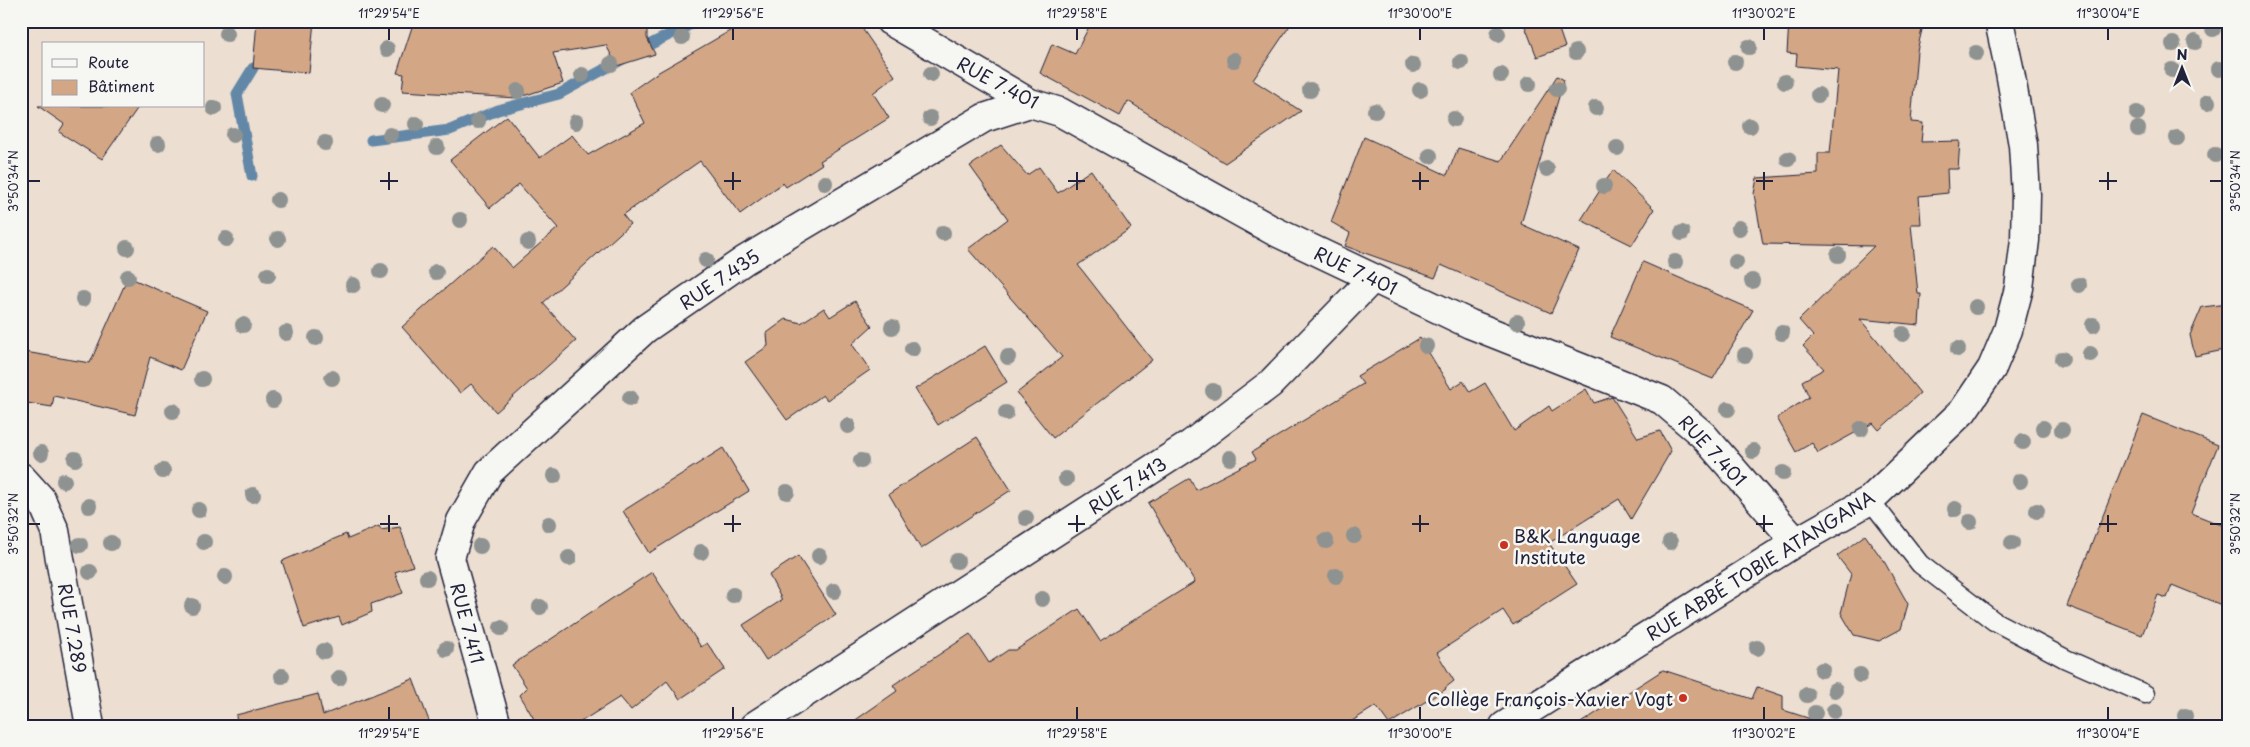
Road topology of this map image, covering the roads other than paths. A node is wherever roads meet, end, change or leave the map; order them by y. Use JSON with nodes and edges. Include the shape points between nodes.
{"nodes":[{"id":1,"x":890,"y":21,"type":"edge"},
{"id":2,"x":1999,"y":21,"type":"edge"},
{"id":3,"x":1030,"y":103,"type":"junction"},
{"id":4,"x":1373,"y":278,"type":"junction"},
{"id":5,"x":21,"y":477,"type":"edge"},
{"id":6,"x":1870,"y":500,"type":"junction"},
{"id":7,"x":461,"y":521,"type":"joint"},
{"id":8,"x":1796,"y":542,"type":"junction"},
{"id":9,"x":2145,"y":694,"type":"dead end"},
{"id":10,"x":90,"y":726,"type":"edge"},
{"id":11,"x":497,"y":726,"type":"edge"},
{"id":12,"x":754,"y":726,"type":"edge"},
{"id":13,"x":1504,"y":726,"type":"edge"}],
"edges":[{"from":1,"to":3,"type":"street","name":"RUE 7.401"},
{"from":2,"to":6,"type":"street","name":"RUE ABBÉ TOBIE ATANGANA","via":[[2023,145],[2026,195],[2019,288],[2008,330],[1992,368],[1963,412]]},
{"from":3,"to":4,"type":"street","name":"RUE 7.401","via":[[1060,112],[1272,230]]},
{"from":3,"to":7,"type":"street","name":"RUE 7.435","via":[[984,118],[744,260],[646,329],[489,472]]},
{"from":4,"to":8,"type":"street","name":"RUE 7.401","via":[[1470,324],[1662,400],[1703,435]]},
{"from":4,"to":12,"type":"street","name":"RUE 7.413","via":[[1270,384],[1191,444]]},
{"from":5,"to":10,"type":"street","name":"RUE 7.289","via":[[41,499],[55,531]]},
{"from":6,"to":8,"type":"street","name":"RUE ABBÉ TOBIE ATANGANA"},
{"from":6,"to":9,"type":"lane","via":[[1920,564],[1994,621],[2066,659]]},
{"from":7,"to":11,"type":"street","name":"RUE 7.411","via":[[450,558]]},
{"from":8,"to":13,"type":"street","name":"RUE ABBÉ TOBIE ATANGANA"}]}
